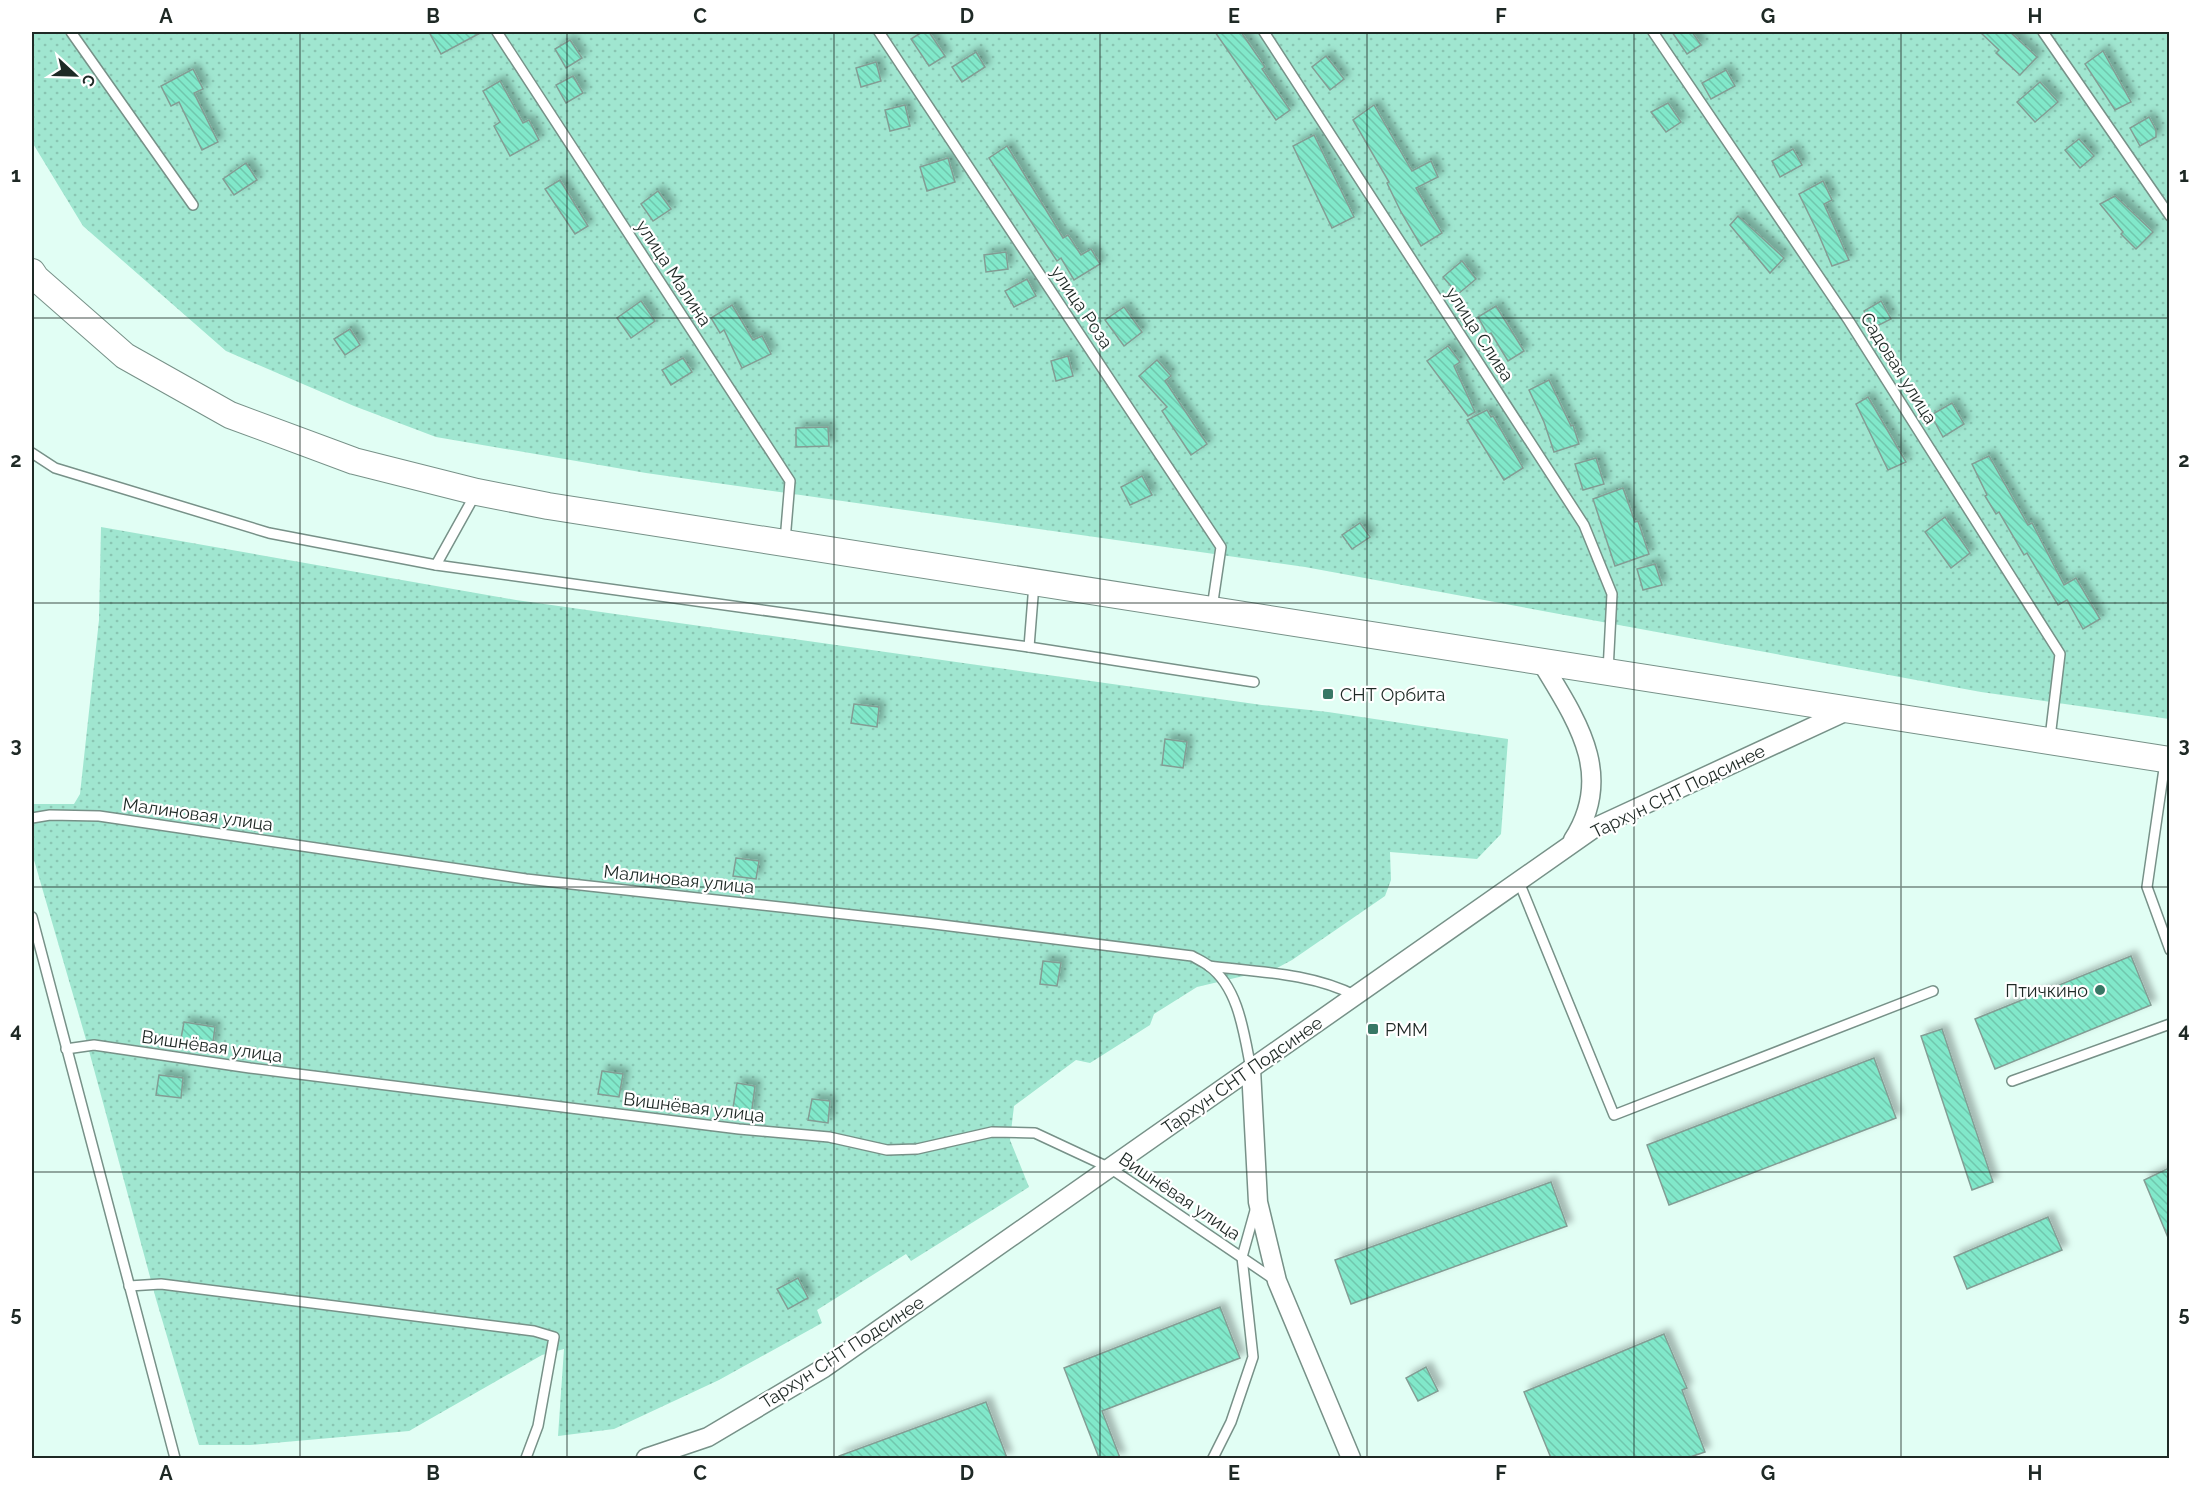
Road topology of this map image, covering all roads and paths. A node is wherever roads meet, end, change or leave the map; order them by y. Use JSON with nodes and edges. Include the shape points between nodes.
{"nodes":[{"id":1,"x":71,"y":32,"type":"edge"},
{"id":2,"x":497,"y":32,"type":"edge"},
{"id":3,"x":879,"y":32,"type":"edge"},
{"id":4,"x":1264,"y":32,"type":"edge"},
{"id":5,"x":1653,"y":32,"type":"edge"},
{"id":6,"x":2043,"y":32,"type":"edge"},
{"id":7,"x":193,"y":205,"type":"dead end"},
{"id":8,"x":2169,"y":216,"type":"edge"},
{"id":9,"x":32,"y":272,"type":"edge"},
{"id":10,"x":32,"y":453,"type":"edge"},
{"id":11,"x":477,"y":492,"type":"junction"},
{"id":12,"x":785,"y":543,"type":"junction"},
{"id":13,"x":436,"y":565,"type":"junction"},
{"id":14,"x":1034,"y":582,"type":"junction"},
{"id":15,"x":1212,"y":610,"type":"junction"},
{"id":16,"x":1029,"y":647,"type":"junction"},
{"id":17,"x":1542,"y":663,"type":"junction"},
{"id":18,"x":1608,"y":674,"type":"junction"},
{"id":19,"x":1254,"y":682,"type":"dead end"},
{"id":20,"x":1849,"y":710,"type":"junction"},
{"id":21,"x":2050,"y":741,"type":"junction"},
{"id":22,"x":2167,"y":760,"type":"edge"},
{"id":23,"x":32,"y":818,"type":"edge"},
{"id":24,"x":1568,"y":847,"type":"junction"},
{"id":25,"x":1519,"y":882,"type":"junction"},
{"id":26,"x":32,"y":917,"type":"edge"},
{"id":27,"x":2169,"y":950,"type":"edge"},
{"id":28,"x":1209,"y":966,"type":"junction"},
{"id":29,"x":1933,"y":991,"type":"dead end"},
{"id":30,"x":1356,"y":996,"type":"junction"},
{"id":31,"x":2169,"y":1024,"type":"edge"},
{"id":32,"x":66,"y":1049,"type":"junction"},
{"id":33,"x":1251,"y":1069,"type":"junction"},
{"id":34,"x":2012,"y":1081,"type":"dead end"},
{"id":35,"x":1110,"y":1168,"type":"junction"},
{"id":36,"x":1258,"y":1202,"type":"junction"},
{"id":37,"x":1242,"y":1257,"type":"junction"},
{"id":38,"x":1277,"y":1281,"type":"junction"},
{"id":39,"x":129,"y":1286,"type":"junction"},
{"id":40,"x":175,"y":1458,"type":"edge"},
{"id":41,"x":526,"y":1458,"type":"edge"},
{"id":42,"x":646,"y":1458,"type":"edge"},
{"id":43,"x":1213,"y":1458,"type":"edge"},
{"id":44,"x":1351,"y":1458,"type":"edge"}],
"edges":[{"from":1,"to":7,"type":"lane"},
{"from":2,"to":12,"type":"lane","name":"улица Малина","via":[[790,481]]},
{"from":3,"to":15,"type":"lane","name":"улица Роза","via":[[1221,547]]},
{"from":4,"to":18,"type":"lane","name":"улица Слива","via":[[1584,525],[1612,594]]},
{"from":5,"to":21,"type":"lane","name":"Садовая улица","via":[[1850,321],[2060,654]]},
{"from":6,"to":8,"type":"lane"},
{"from":9,"to":11,"type":"main road","via":[[125,356],[230,415],[354,461]]},
{"from":10,"to":13,"type":"lane","via":[[55,468],[269,533]]},
{"from":11,"to":12,"type":"main road"},
{"from":11,"to":13,"type":"lane"},
{"from":12,"to":14,"type":"main road"},
{"from":13,"to":16,"type":"lane"},
{"from":14,"to":15,"type":"main road"},
{"from":14,"to":16,"type":"lane"},
{"from":15,"to":17,"type":"main road"},
{"from":16,"to":19,"type":"lane"},
{"from":17,"to":18,"type":"main road"},
{"from":17,"to":24,"type":"street","via":[[1571,711],[1589,755],[1593,790],[1585,822]]},
{"from":18,"to":20,"type":"main road"},
{"from":20,"to":21,"type":"main road"},
{"from":20,"to":24,"type":"street","name":"Тархун СНТ Подсинее","via":[[1596,827]]},
{"from":21,"to":22,"type":"main road"},
{"from":22,"to":27,"type":"lane","via":[[2147,887]]},
{"from":23,"to":28,"type":"lane","name":"Малиновая улица","via":[[99,816],[526,879],[1192,956]]},
{"from":24,"to":25,"type":"street","name":"Тархун СНТ Подсинее"},
{"from":25,"to":29,"type":"lane","via":[[1614,1115]]},
{"from":25,"to":30,"type":"street","name":"Тархун СНТ Подсинее"},
{"from":26,"to":32,"type":"lane"},
{"from":28,"to":30,"type":"lane","via":[[1285,975]]},
{"from":28,"to":33,"type":"lane","name":"Малиновая улица","via":[[1224,982],[1240,1017]]},
{"from":30,"to":33,"type":"street","name":"Тархун СНТ Подсинее"},
{"from":31,"to":34,"type":"lane"},
{"from":32,"to":35,"type":"lane","name":"Вишнёвая улица","via":[[94,1045],[704,1125],[829,1137],[887,1150],[917,1149],[992,1132],[1026,1131]]},
{"from":32,"to":39,"type":"lane"},
{"from":33,"to":35,"type":"street","name":"Тархун СНТ Подсинее"},
{"from":33,"to":36,"type":"street"},
{"from":35,"to":37,"type":"lane","name":"Вишнёвая улица"},
{"from":35,"to":42,"type":"street","name":"Тархун СНТ Подсинее","via":[[824,1368],[708,1437]]},
{"from":36,"to":37,"type":"lane"},
{"from":36,"to":38,"type":"street"},
{"from":37,"to":38,"type":"lane","name":"Вишнёвая улица"},
{"from":37,"to":43,"type":"lane","via":[[1253,1357],[1231,1422]]},
{"from":38,"to":44,"type":"street"},
{"from":39,"to":40,"type":"lane"},
{"from":39,"to":41,"type":"lane","via":[[161,1284],[534,1330],[554,1337],[538,1426]]}]}
